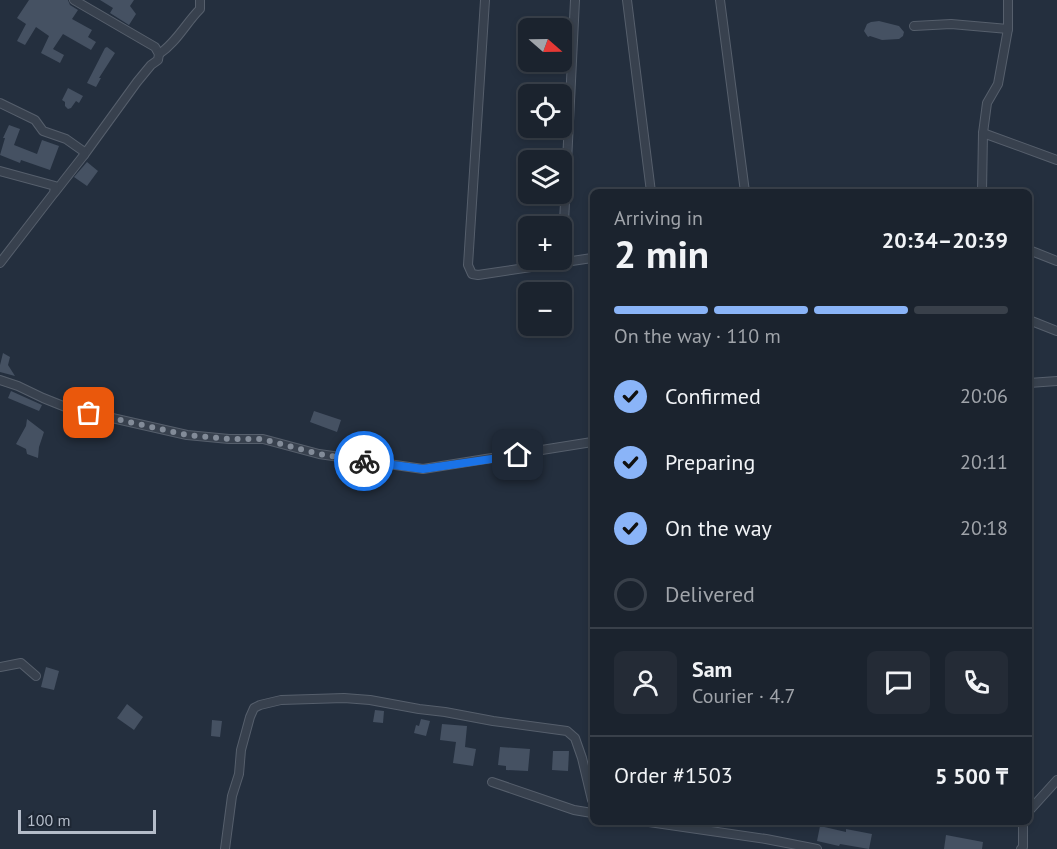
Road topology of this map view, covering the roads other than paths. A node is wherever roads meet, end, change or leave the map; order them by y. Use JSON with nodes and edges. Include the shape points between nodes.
{"nodes":[{"id":1,"x":74,"y":0,"type":"edge"},
{"id":2,"x":200,"y":0,"type":"edge"},
{"id":3,"x":485,"y":0,"type":"edge"},
{"id":4,"x":575,"y":0,"type":"edge"},
{"id":5,"x":627,"y":0,"type":"edge"},
{"id":6,"x":720,"y":0,"type":"edge"},
{"id":7,"x":1008,"y":0,"type":"edge"},
{"id":8,"x":914,"y":26,"type":"dead end"},
{"id":9,"x":1008,"y":29,"type":"junction"},
{"id":10,"x":159,"y":54,"type":"junction"},
{"id":11,"x":0,"y":103,"type":"edge"},
{"id":12,"x":983,"y":133,"type":"junction"},
{"id":13,"x":84,"y":155,"type":"junction"},
{"id":14,"x":1057,"y":160,"type":"edge"},
{"id":15,"x":0,"y":171,"type":"edge"},
{"id":16,"x":651,"y":189,"type":"edge"},
{"id":17,"x":745,"y":189,"type":"edge"},
{"id":18,"x":982,"y":189,"type":"edge"},
{"id":19,"x":54,"y":193,"type":"junction"},
{"id":20,"x":564,"y":216,"type":"edge"},
{"id":21,"x":1032,"y":251,"type":"edge"},
{"id":22,"x":590,"y":258,"type":"edge"},
{"id":23,"x":572,"y":261,"type":"edge"},
{"id":24,"x":1057,"y":261,"type":"edge"},
{"id":25,"x":0,"y":263,"type":"edge"},
{"id":26,"x":518,"y":269,"type":"edge"},
{"id":27,"x":1032,"y":321,"type":"edge"},
{"id":28,"x":1057,"y":331,"type":"edge"},
{"id":29,"x":0,"y":380,"type":"edge"},
{"id":30,"x":1057,"y":381,"type":"edge"},
{"id":31,"x":1032,"y":383,"type":"edge"},
{"id":32,"x":590,"y":442,"type":"edge"},
{"id":33,"x":0,"y":667,"type":"edge"},
{"id":34,"x":36,"y":676,"type":"dead end"},
{"id":35,"x":1057,"y":780,"type":"edge"},
{"id":36,"x":492,"y":782,"type":"dead end"},
{"id":37,"x":590,"y":792,"type":"edge"},
{"id":38,"x":1032,"y":808,"type":"edge"},
{"id":39,"x":590,"y":813,"type":"edge"},
{"id":40,"x":670,"y":825,"type":"edge"},
{"id":41,"x":1023,"y":825,"type":"edge"},
{"id":42,"x":225,"y":849,"type":"edge"},
{"id":43,"x":817,"y":849,"type":"edge"},
{"id":44,"x":1022,"y":849,"type":"edge"}],
"edges":[{"from":1,"to":10,"type":"street","via":[[155,47]]},
{"from":2,"to":10,"type":"street","via":[[200,9]]},
{"from":3,"to":26,"type":"street","via":[[468,265],[472,274],[478,275]]},
{"from":4,"to":20,"type":"street"},
{"from":5,"to":16,"type":"street"},
{"from":6,"to":17,"type":"street"},
{"from":7,"to":9,"type":"street"},
{"from":8,"to":9,"type":"street","via":[[951,24]]},
{"from":9,"to":12,"type":"street","via":[[999,84],[987,103]]},
{"from":10,"to":13,"type":"street"},
{"from":11,"to":13,"type":"street","via":[[35,120],[43,131],[66,139]]},
{"from":12,"to":14,"type":"street"},
{"from":12,"to":18,"type":"street"},
{"from":13,"to":19,"type":"street"},
{"from":15,"to":19,"type":"street","via":[[55,186]]},
{"from":19,"to":25,"type":"street"},
{"from":21,"to":24,"type":"street"},
{"from":22,"to":23,"type":"street"},
{"from":27,"to":28,"type":"street"},
{"from":29,"to":32,"type":"street","via":[[68,408],[176,432],[262,439],[319,454],[423,469]]},
{"from":30,"to":31,"type":"street"},
{"from":33,"to":34,"type":"street","via":[[21,663]]},
{"from":35,"to":38,"type":"street"},
{"from":36,"to":39,"type":"street"},
{"from":37,"to":42,"type":"street","via":[[575,738],[567,731],[361,699],[281,700],[254,708],[250,717]]},
{"from":40,"to":43,"type":"street"},
{"from":41,"to":44,"type":"street"}]}
